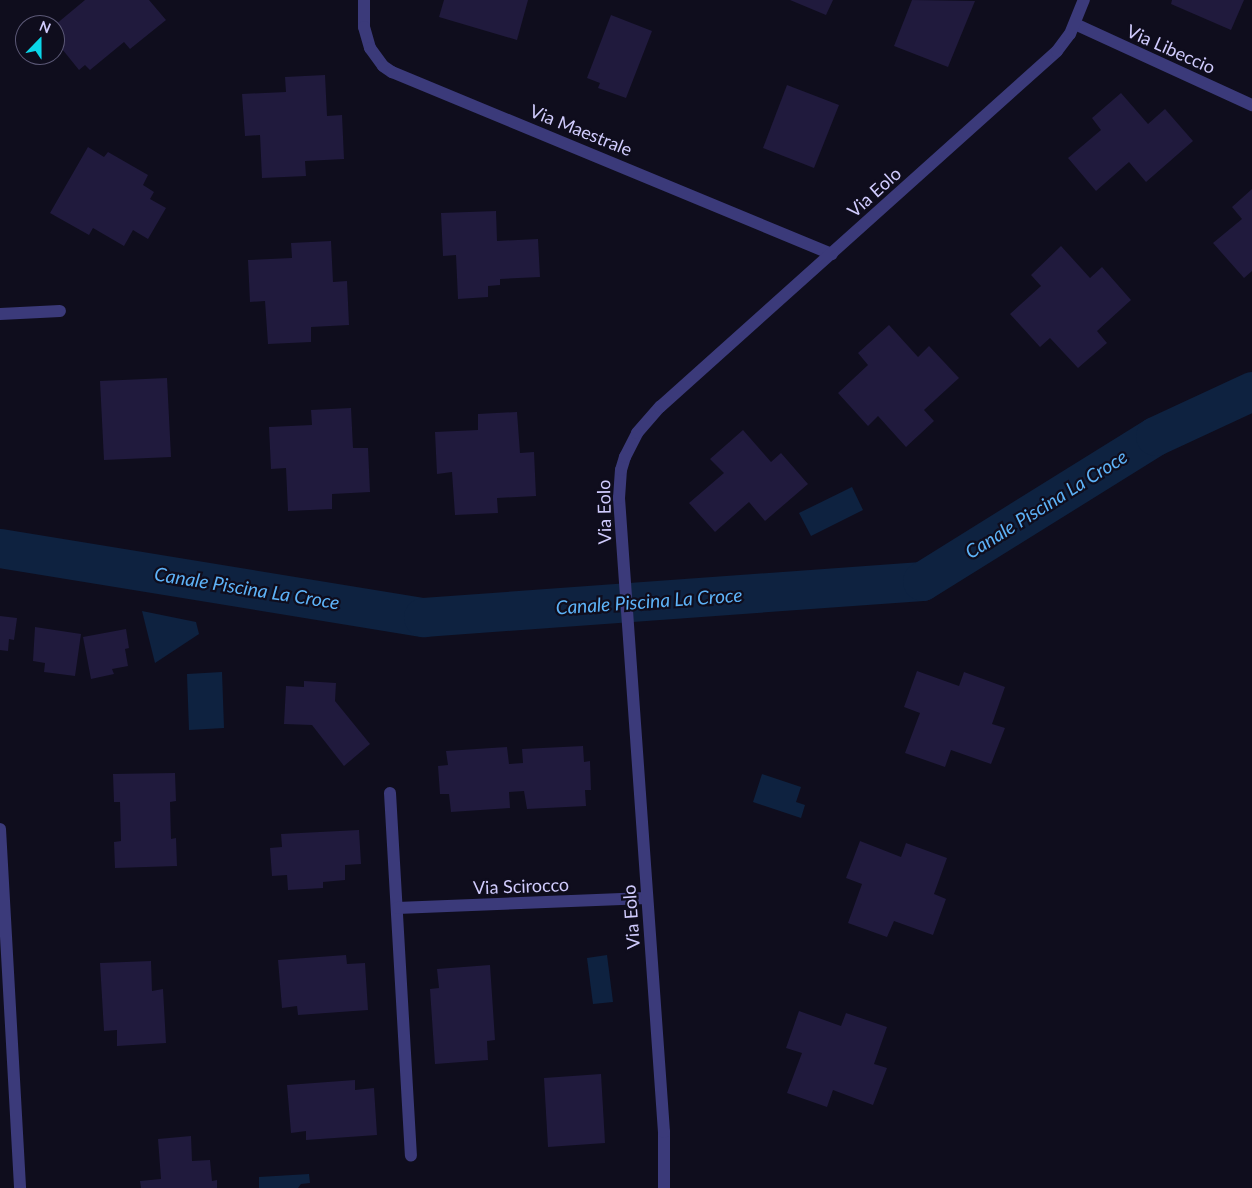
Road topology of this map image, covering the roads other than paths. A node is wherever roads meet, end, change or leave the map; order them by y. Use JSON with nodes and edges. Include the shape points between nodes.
{"nodes":[{"id":1,"x":364,"y":0,"type":"edge"},
{"id":2,"x":1084,"y":0,"type":"edge"},
{"id":3,"x":1075,"y":24,"type":"junction"},
{"id":4,"x":1252,"y":105,"type":"edge"},
{"id":5,"x":832,"y":254,"type":"junction"},
{"id":6,"x":60,"y":311,"type":"dead end"},
{"id":7,"x":0,"y":314,"type":"edge"},
{"id":8,"x":390,"y":793,"type":"dead end"},
{"id":9,"x":0,"y":829,"type":"edge"},
{"id":10,"x":647,"y":898,"type":"junction"},
{"id":11,"x":397,"y":908,"type":"junction"},
{"id":12,"x":411,"y":1155,"type":"dead end"},
{"id":13,"x":20,"y":1188,"type":"edge"},
{"id":14,"x":664,"y":1188,"type":"edge"}],
"edges":[{"from":1,"to":5,"type":"street","name":"Via Maestrale","via":[[364,27],[370,48],[383,66],[392,72]]},
{"from":2,"to":3,"type":"street","name":"Via Eolo"},
{"from":3,"to":4,"type":"street","name":"Via Libeccio"},
{"from":3,"to":5,"type":"street","name":"Via Eolo","via":[[1057,51]]},
{"from":5,"to":10,"type":"street","name":"Via Eolo","via":[[660,407],[637,433],[625,457],[620,484],[624,572]]},
{"from":6,"to":7,"type":"street"},
{"from":8,"to":11,"type":"street"},
{"from":9,"to":13,"type":"street"},
{"from":10,"to":11,"type":"street","name":"Via Scirocco"},
{"from":10,"to":14,"type":"street","name":"Via Eolo","via":[[664,1132]]},
{"from":11,"to":12,"type":"street"}]}
